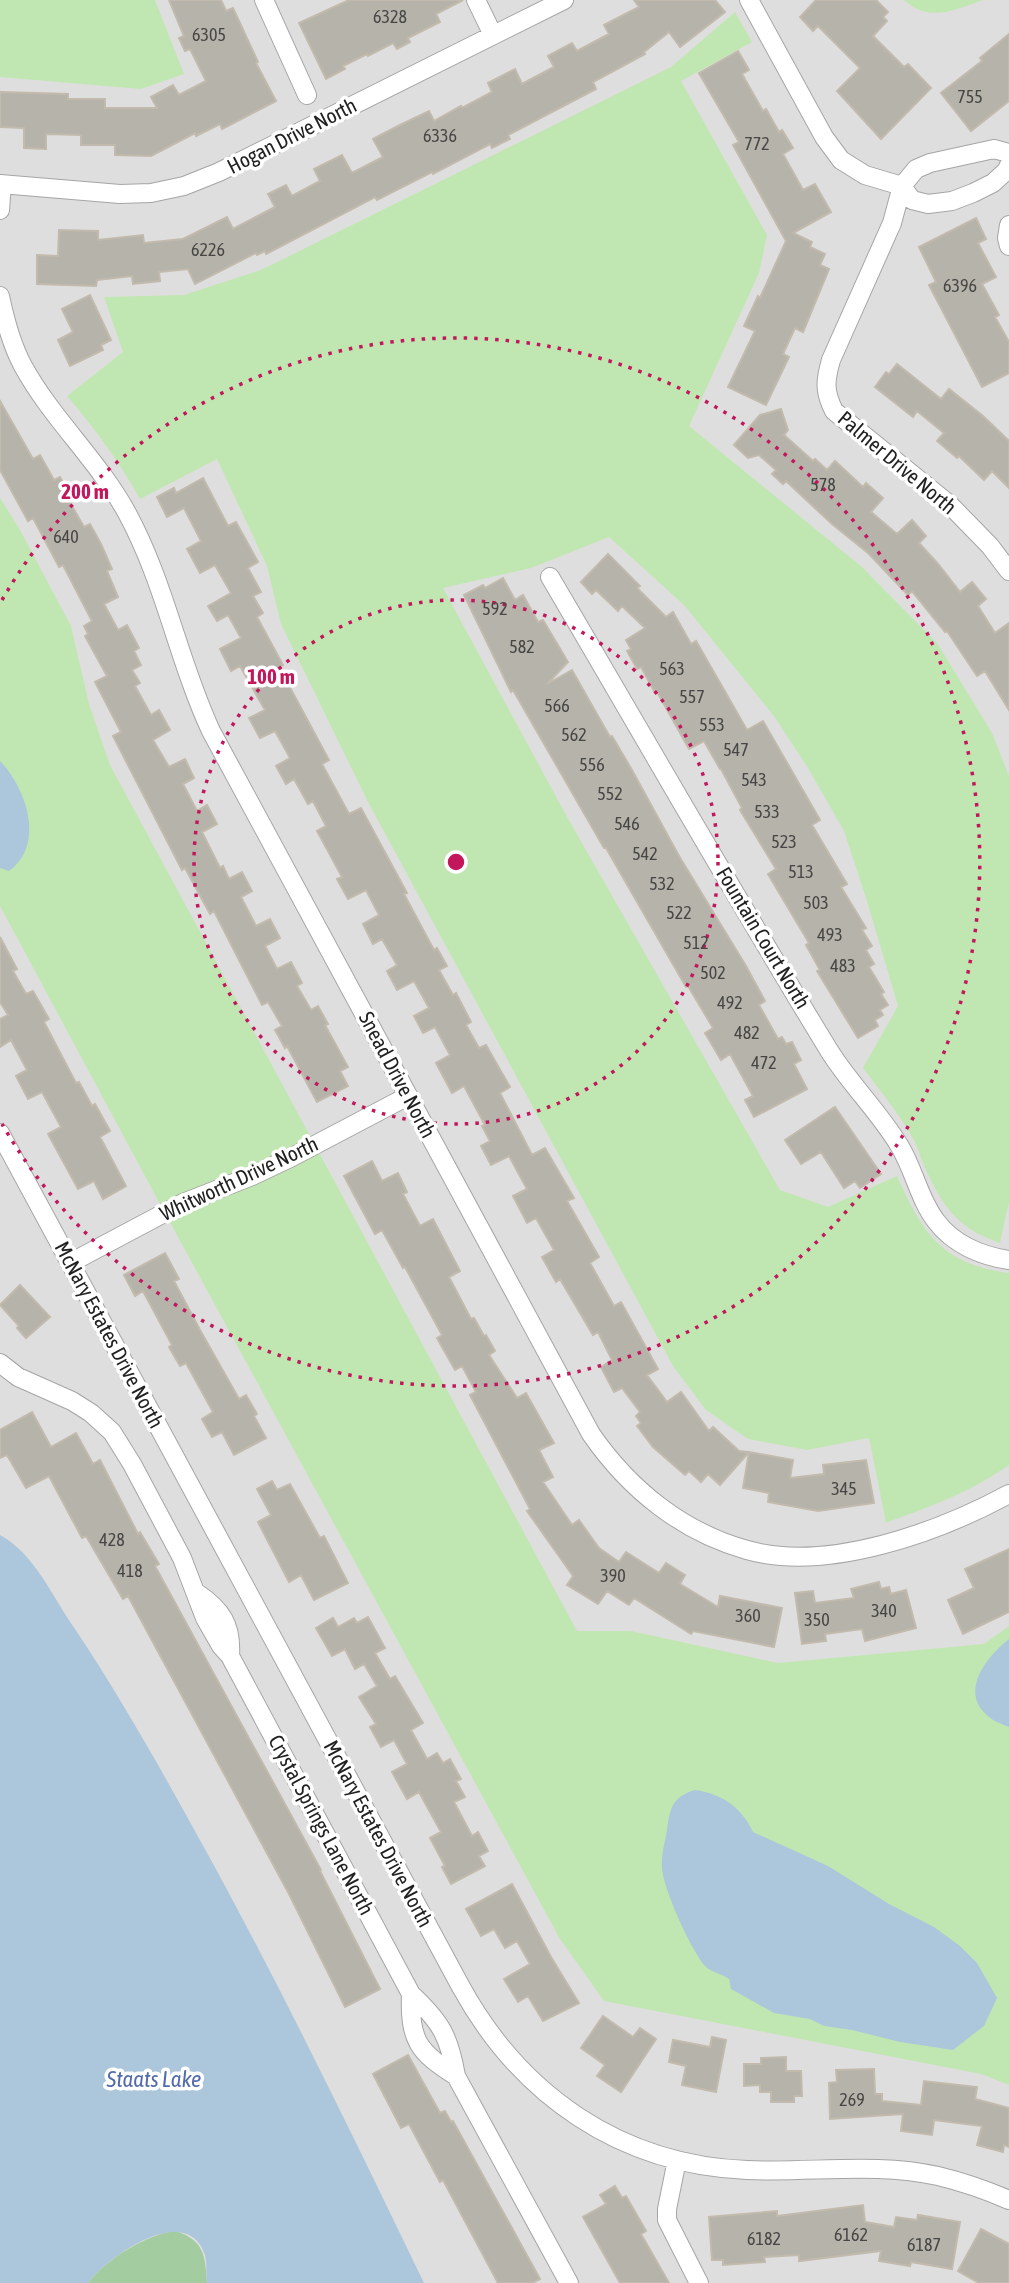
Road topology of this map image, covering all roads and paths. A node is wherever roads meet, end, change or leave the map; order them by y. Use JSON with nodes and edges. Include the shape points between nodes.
{"nodes":[{"id":1,"x":476,"y":0,"type":"edge"},
{"id":2,"x":564,"y":0,"type":"edge"},
{"id":3,"x":749,"y":0,"type":"edge"},
{"id":4,"x":266,"y":1,"type":"edge"},
{"id":5,"x":493,"y":35,"type":"junction"},
{"id":6,"x":307,"y":95,"type":"dead end"},
{"id":7,"x":1009,"y":153,"type":"edge"},
{"id":8,"x":1009,"y":165,"type":"edge"},
{"id":9,"x":1,"y":184,"type":"edge"},
{"id":10,"x":902,"y":186,"type":"junction"},
{"id":11,"x":0,"y":211,"type":"edge"},
{"id":12,"x":1009,"y":225,"type":"edge"},
{"id":13,"x":1009,"y":246,"type":"edge"},
{"id":14,"x":0,"y":296,"type":"edge"},
{"id":15,"x":1009,"y":571,"type":"edge"},
{"id":16,"x":550,"y":578,"type":"dead end"},
{"id":17,"x":408,"y":1096,"type":"junction"},
{"id":18,"x":0,"y":1133,"type":"edge"},
{"id":19,"x":1009,"y":1260,"type":"edge"},
{"id":20,"x":70,"y":1263,"type":"junction"},
{"id":21,"x":0,"y":1363,"type":"edge"},
{"id":22,"x":1009,"y":1494,"type":"edge"},
{"id":23,"x":411,"y":1994,"type":"junction"},
{"id":24,"x":456,"y":2076,"type":"junction"},
{"id":25,"x":677,"y":2160,"type":"junction"},
{"id":26,"x":1009,"y":2200,"type":"edge"},
{"id":27,"x":569,"y":2283,"type":"edge"},
{"id":28,"x":699,"y":2283,"type":"edge"}],
"edges":[{"from":1,"to":5,"type":"street"},
{"from":2,"to":5,"type":"street","name":"Hogan Drive North"},
{"from":3,"to":10,"type":"street","via":[[841,160],[865,175]]},
{"from":4,"to":6,"type":"street"},
{"from":5,"to":9,"type":"street","name":"Hogan Drive North","via":[[184,186],[120,194]]},
{"from":7,"to":10,"type":"street","via":[[993,149],[930,163],[916,169]]},
{"from":8,"to":10,"type":"street","via":[[993,183],[951,201],[928,204],[912,200]]},
{"from":9,"to":11,"type":"street"},
{"from":10,"to":15,"type":"street","name":"Palmer Drive North","via":[[892,223],[831,360],[827,396],[834,411],[850,426],[950,505]]},
{"from":12,"to":13,"type":"street"},
{"from":14,"to":17,"type":"street","name":"Snead Drive North","via":[[22,365],[127,513],[149,558],[194,694],[211,731]]},
{"from":16,"to":19,"type":"street","name":"Fountain Court North","via":[[831,1053],[900,1147],[937,1223],[972,1250]]},
{"from":17,"to":20,"type":"street","name":"Whitworth Drive North","via":[[292,1157],[183,1203]]},
{"from":17,"to":22,"type":"street","name":"Snead Drive North","via":[[591,1434],[610,1461],[663,1511],[749,1551],[815,1555],[884,1544],[943,1525]]},
{"from":18,"to":20,"type":"street","name":"McNary Estates Drive North"},
{"from":20,"to":25,"type":"street","name":"McNary Estates Drive North","via":[[475,2012],[507,2056],[585,2123],[614,2139]]},
{"from":21,"to":23,"type":"street","name":"Crystal Springs Lane North","via":[[18,1377],[72,1401],[111,1433],[182,1558],[205,1618],[230,1656]]},
{"from":23,"to":24,"type":"street","name":"Crystal Springs Lane North","via":[[442,2028]]},
{"from":23,"to":24,"type":"street","name":"Crystal Springs Lane North","via":[[410,2015],[422,2051]]},
{"from":24,"to":27,"type":"street","name":"Crystal Springs Lane North"},
{"from":25,"to":26,"type":"street","name":"McNary Estates Drive North","via":[[749,2171],[903,2171],[963,2183]]},
{"from":25,"to":28,"type":"street","via":[[667,2220]]}]}
